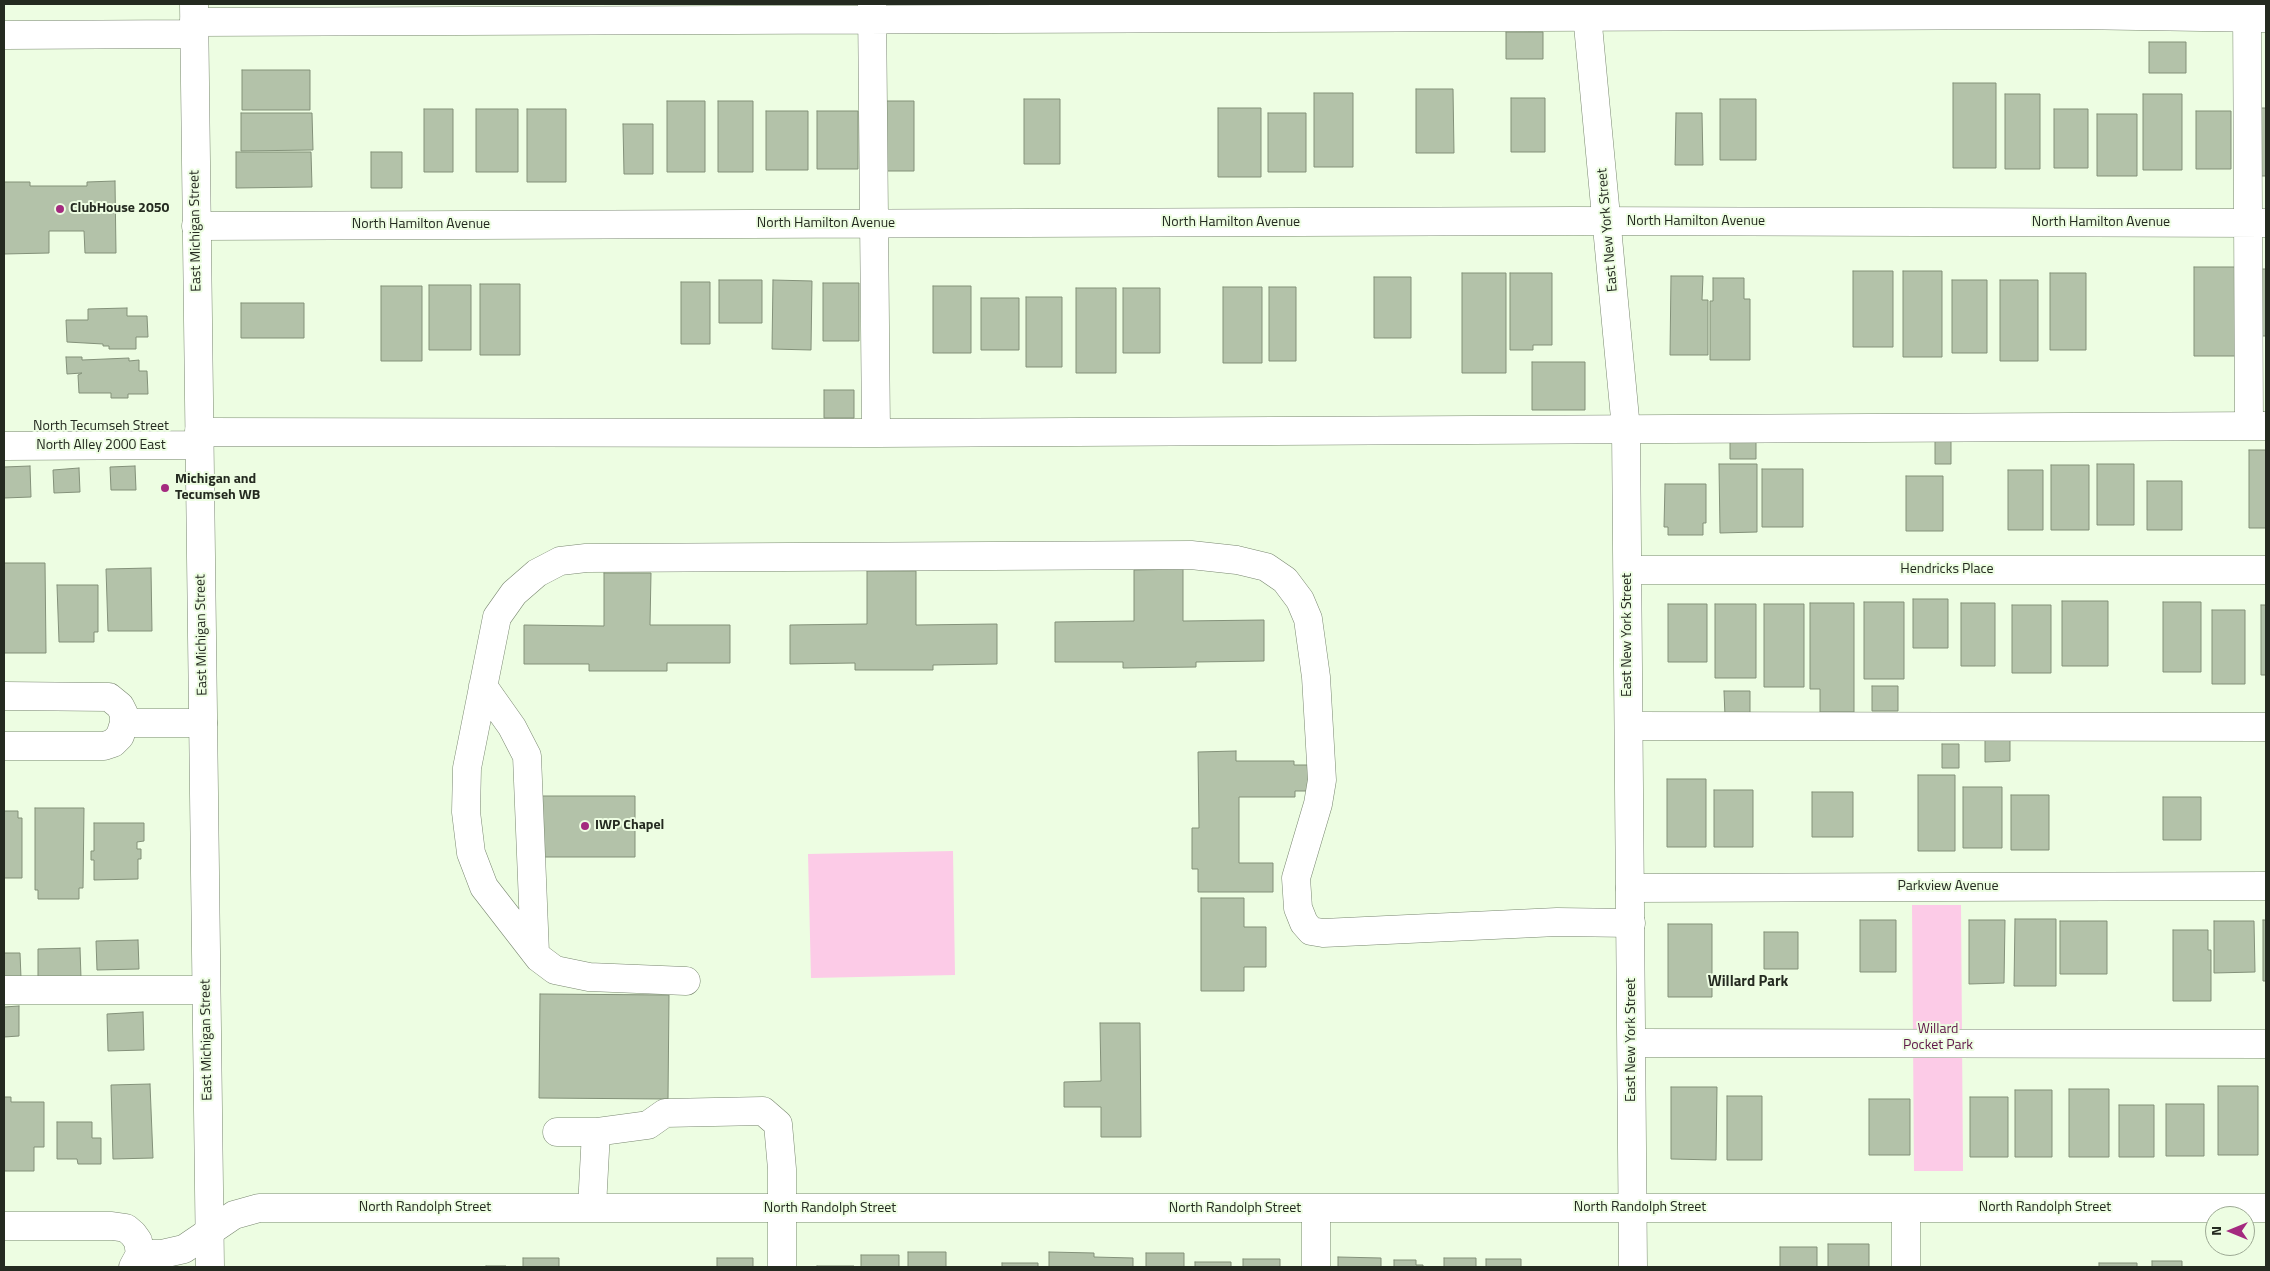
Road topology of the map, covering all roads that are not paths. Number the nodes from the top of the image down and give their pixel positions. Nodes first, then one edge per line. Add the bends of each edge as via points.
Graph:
1 (1586, 10) edge
2 (872, 12) edge
3 (2254, 13) edge
4 (194, 20) edge
5 (4, 35) edge
6 (1607, 222) junction
7 (876, 224) junction
8 (2258, 224) edge
9 (196, 226) junction
10 (2258, 426) edge
11 (4, 428) edge
12 (1626, 429) junction
13 (876, 433) junction
14 (199, 435) junction
15 (4, 446) edge
16 (1628, 570) junction
17 (2266, 570) edge
18 (483, 686) junction
19 (4, 696) edge
20 (124, 723) junction
21 (203, 723) junction
22 (1629, 726) junction
23 (2266, 727) edge
24 (4, 746) edge
25 (2266, 886) edge
26 (1630, 888) junction
27 (1631, 923) junction
28 (535, 953) junction
29 (686, 981) dead end
30 (4, 990) edge
31 (206, 990) junction
32 (1632, 1043) junction
33 (2266, 1044) edge
34 (557, 1132) dead end
35 (596, 1132) junction
36 (592, 1207) junction
37 (782, 1208) junction
38 (1634, 1208) junction
39 (1906, 1208) junction
40 (2266, 1208) edge
41 (1316, 1209) junction
42 (4, 1226) edge
43 (210, 1233) junction
44 (137, 1261) edge
45 (210, 1267) edge
46 (782, 1267) edge
47 (1316, 1267) edge
48 (1634, 1267) edge
49 (1906, 1267) edge

1 - 2 street
1 - 3 street via 2072,15
1 - 6 street, East New York Street
2 - 4 street
2 - 7 street
3 - 8 street
4 - 5 street
4 - 9 street, East Michigan Street
6 - 7 street, North Hamilton Avenue
6 - 8 street, North Hamilton Avenue
6 - 12 street, East New York Street
7 - 9 street, North Hamilton Avenue
7 - 13 street
8 - 10 street
9 - 14 street, East Michigan Street
10 - 12 street
11 - 14 street, North Tecumseh Street
12 - 13 street
12 - 16 street, East New York Street
13 - 14 street
14 - 15 street, North Alley 2000 East
14 - 21 street, East Michigan Street
16 - 17 street, Hendricks Place
16 - 22 street, East New York Street
18 - 27 street via 497,617 514,593 537,573 560,561 586,558 967,555 1191,555 1237,560 1266,567 1284,580 1300,600 1308,619 1316,676 1322,780 1296,878 1298,908 1311,931 1557,922
18 - 28 street via 512,727 527,756
18 - 28 street via 467,768 466,812 471,853 484,886
19 - 20 street via 109,697 120,706
20 - 21 street
20 - 24 street via 120,736 104,746
21 - 31 street, East Michigan Street
22 - 23 street
22 - 26 street, East New York Street
25 - 26 street, Parkview Avenue
26 - 27 street, East New York Street
27 - 32 street, East New York Street
28 - 29 street via 555,970 589,977
30 - 31 street
31 - 43 street, East Michigan Street
32 - 33 street
32 - 38 street, East New York Street
34 - 35 street
35 - 36 street
35 - 37 street via 648,1125 665,1113 763,1111 778,1124
36 - 37 street, North Randolph Street
36 - 43 street, North Randolph Street via 260,1208 234,1215
37 - 41 street, North Randolph Street
37 - 46 street
38 - 39 street, North Randolph Street
38 - 41 street, North Randolph Street
38 - 48 street, East New York Street
39 - 40 street, North Randolph Street
39 - 49 street
41 - 47 street
42 - 44 street via 126,1228 138,1241
43 - 44 street, North Randolph Street via 184,1249
43 - 45 street, East Michigan Street

